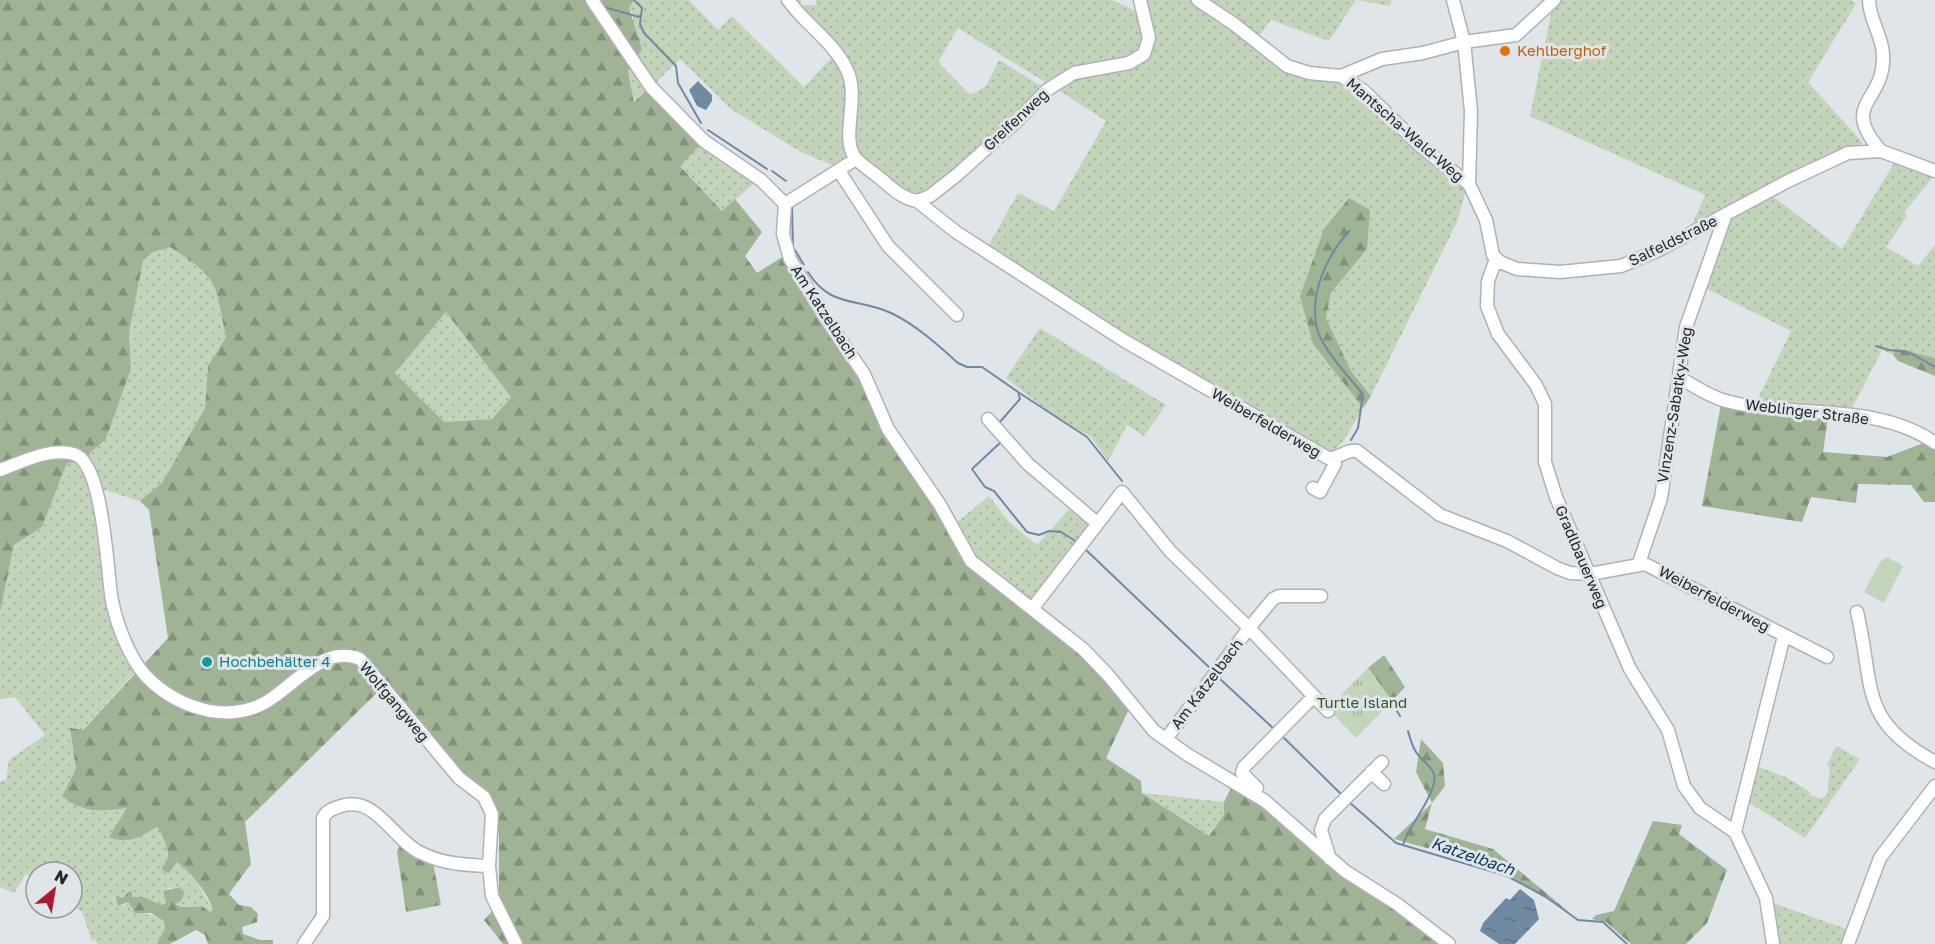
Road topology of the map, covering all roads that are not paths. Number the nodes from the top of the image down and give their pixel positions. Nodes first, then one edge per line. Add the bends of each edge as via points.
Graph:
1 (592, 0) edge
2 (788, 0) edge
3 (1140, 0) edge
4 (1198, 0) edge
5 (1453, 0) edge
6 (1554, 0) edge
7 (1869, 0) edge
8 (1464, 42) junction
9 (1341, 76) junction
10 (1881, 151) junction
11 (856, 159) junction
12 (839, 171) junction
13 (1935, 171) edge
14 (1469, 184) junction
15 (917, 201) junction
16 (785, 204) junction
17 (1726, 214) junction
18 (1496, 259) junction
19 (957, 315) dead end
20 (1680, 378) junction
21 (988, 418) dead end
22 (1935, 443) edge
23 (1333, 459) junction
24 (0, 470) edge
25 (1313, 488) dead end
26 (1097, 523) junction
27 (1639, 563) junction
28 (1590, 574) junction
29 (1321, 596) dead end
30 (1032, 609) junction
31 (1857, 612) dead end
32 (1249, 628) junction
33 (1784, 636) junction
34 (1827, 657) dead end
35 (1313, 697) junction
36 (1328, 711) dead end
37 (1166, 739) junction
38 (1382, 762) dead end
39 (1935, 762) edge
40 (1371, 772) junction
41 (1383, 784) dead end
42 (1935, 786) edge
43 (1265, 801) junction
44 (1735, 832) junction
45 (1330, 859) junction
46 (489, 866) junction
47 (304, 944) edge
48 (516, 944) edge
49 (1449, 944) edge
50 (1773, 944) edge
51 (1848, 944) edge

1 - 16 street via 651,87 704,141 761,180
2 - 11 street via 839,56 848,72 853,97 850,137
3 - 15 street, Greifenweg via 1149,38 1144,54 1129,63 1074,73 1050,88 956,176
4 - 9 street, Mantscha-Wald-Weg via 1287,66
5 - 8 street
6 - 8 street, Mantscha-Wald-Weg via 1516,35
7 - 10 street via 1883,51 1883,66 1862,118 1867,134
8 - 9 street, Mantscha-Wald-Weg via 1382,59
8 - 14 street via 1471,111
9 - 14 street, Mantscha-Wald-Weg via 1359,87 1420,146
10 - 13 street, Salfeldstraße
10 - 17 street, Salfeldstraße via 1848,153
11 - 12 street
11 - 15 street via 899,194
12 - 16 street
12 - 19 street via 882,239
14 - 18 street via 1486,220
15 - 23 street, Weiberfelderweg via 956,232 1158,361
16 - 30 street, Am Katzelbach via 783,234 790,259 864,374 888,429 940,505 971,561
17 - 18 street, Salfeldstraße via 1661,249 1610,268 1529,271
17 - 20 street, Vinzenz-Sabatky-Weg via 1689,316
18 - 28 street, Gradlbauerweg via 1488,282 1486,306 1498,334 1536,385 1545,404 1547,471
20 - 22 street, Weblinger Straße via 1728,402 1899,424
20 - 27 street, Vinzenz-Sabatky-Weg via 1661,498
21 - 26 street via 1020,456
23 - 25 street via 1335,464 1320,492
23 - 28 street, Weiberfelderweg via 1357,451 1447,518 1570,573
24 - 46 street, Wolfgangweg via 50,453 80,457 101,511 112,601 122,634 145,675 189,707 214,711 253,708 315,666 349,655 360,659 459,778 484,797 492,814
26 - 30 street, Am Katzelbach
26 - 32 street, Am Katzelbach via 1122,492 1170,550
27 - 28 street, Weiberfelderweg
27 - 33 street, Weiberfelderweg
28 - 44 street, Gradlbauerweg via 1630,669 1668,730 1690,797 1717,822
29 - 32 street, Am Katzelbach via 1279,596
30 - 37 street, Am Katzelbach via 1099,665 1154,731
31 - 39 street via 1876,710 1898,739
32 - 35 street, Am Katzelbach
32 - 37 street, Am Katzelbach
33 - 34 street, Weiberfelderweg
33 - 44 street
35 - 36 street, Am Katzelbach
35 - 43 street, Am Katzelbach via 1242,771
37 - 43 street, Am Katzelbach
38 - 40 street
40 - 41 street
40 - 45 street via 1322,823
42 - 51 street via 1880,858
43 - 45 street, Am Katzelbach
44 - 50 street via 1766,898
45 - 49 street, Am Katzelbach
46 - 47 street via 445,862 419,852 368,807 352,804 329,810 322,818 323,916
46 - 48 street, Wolfgangweg via 495,904

